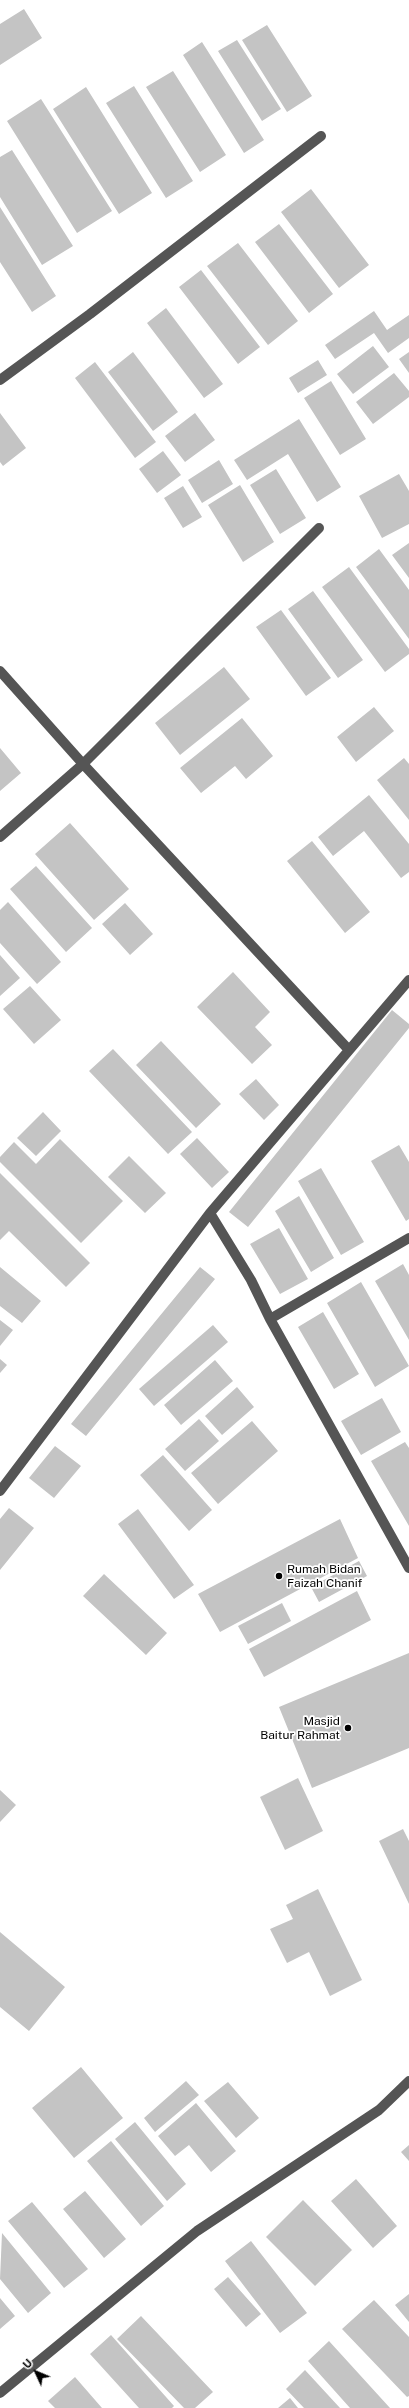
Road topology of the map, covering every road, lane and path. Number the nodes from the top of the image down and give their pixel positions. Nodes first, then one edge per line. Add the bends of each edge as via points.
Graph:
1 (321, 136) dead end
2 (0, 380) edge
3 (319, 528) dead end
4 (0, 671) edge
5 (83, 764) junction
6 (0, 837) edge
7 (409, 980) edge
8 (349, 1050) junction
9 (210, 1213) junction
10 (409, 1238) edge
11 (270, 1319) junction
12 (0, 1491) edge
13 (409, 1568) edge
14 (409, 2081) edge
15 (0, 2393) edge

1 - 2 street
3 - 5 street
4 - 5 street
5 - 6 street
5 - 8 street
7 - 8 street
8 - 9 street
9 - 11 street via 251,1280
9 - 12 street
10 - 11 street
11 - 13 street
14 - 15 street via 378,2110 197,2232

